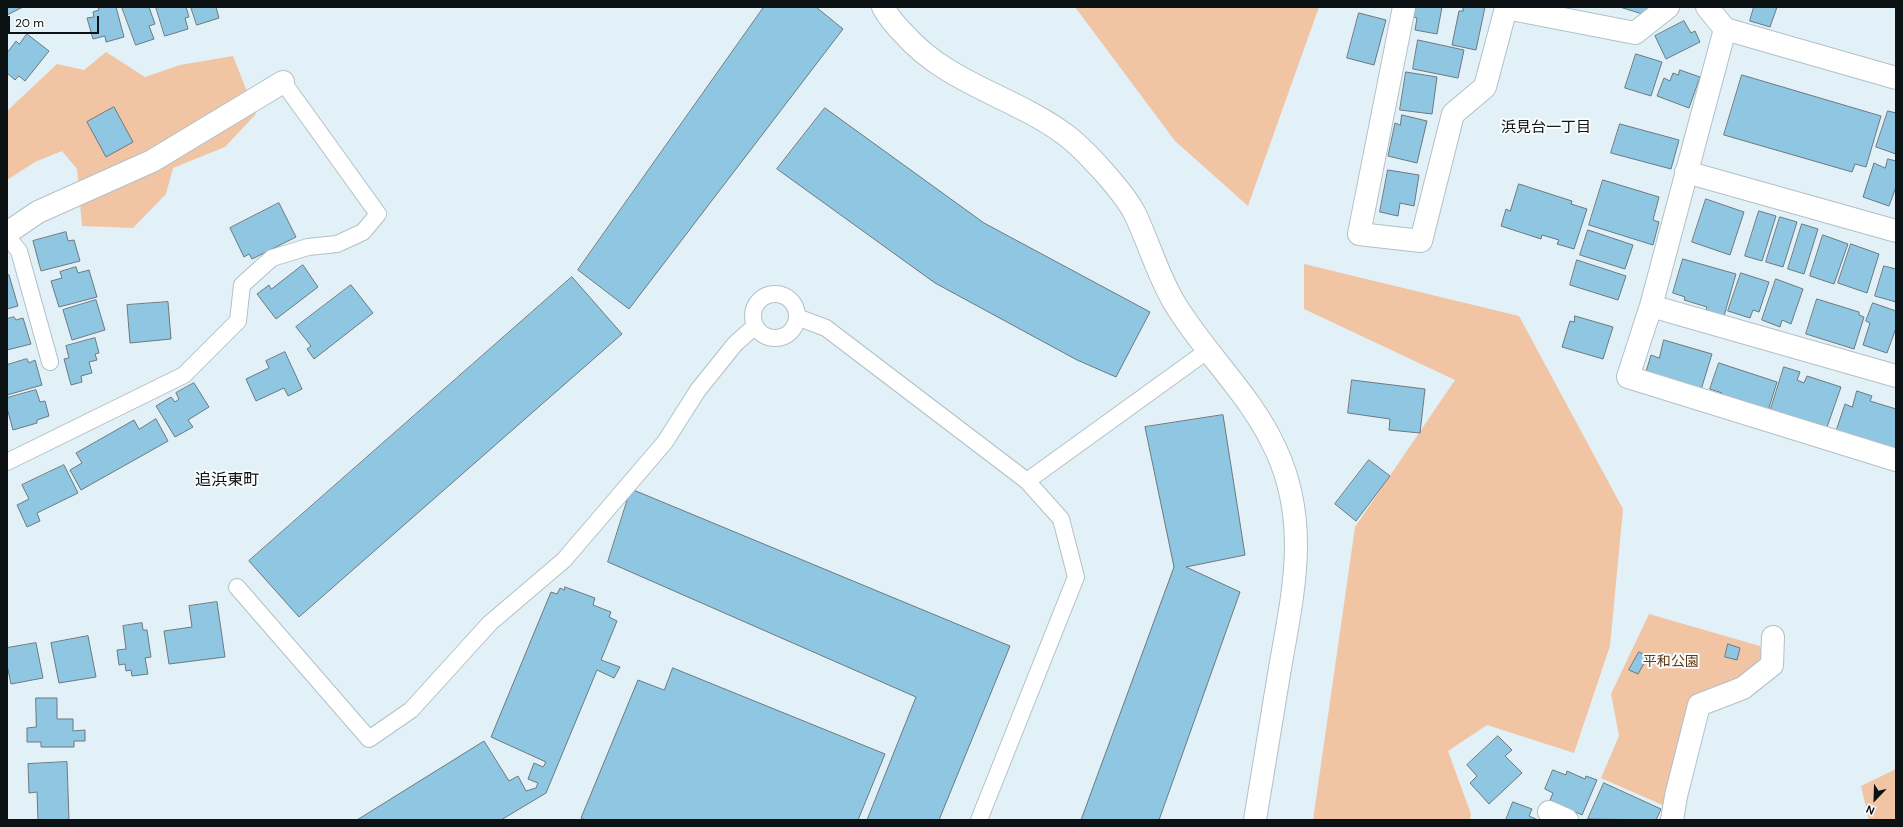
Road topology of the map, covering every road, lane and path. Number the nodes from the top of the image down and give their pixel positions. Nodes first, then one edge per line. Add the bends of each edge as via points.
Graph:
1 (883, 7) edge
2 (1404, 7) edge
3 (1668, 7) edge
4 (1707, 7) edge
5 (1551, 12) edge
6 (1725, 29) junction
7 (1896, 78) edge
8 (283, 82) joint
9 (1686, 172) junction
10 (1896, 231) edge
11 (7, 234) edge
12 (1651, 306) junction
13 (797, 317) junction
14 (755, 326) junction
15 (1207, 350) junction
16 (50, 362) dead end
17 (1896, 376) edge
18 (1896, 460) edge
19 (7, 462) edge
20 (1027, 481) junction
21 (237, 587) dead end
22 (1773, 637) dead end
23 (978, 820) edge
24 (1255, 820) edge
25 (1672, 820) edge

1 - 15 street via 918,49 954,75 1064,133 1104,173 1134,211 1174,303
2 - 5 street via 1359,234 1421,241 1453,114 1484,87 1506,8
3 - 5 street via 1635,33
4 - 6 street
6 - 7 street
6 - 9 street
8 - 11 street via 152,161 38,212
8 - 19 lane via 378,214 363,232 337,244 308,246 272,258 242,285 238,321 184,374
9 - 10 street
9 - 12 street
11 - 16 lane via 19,251
12 - 17 street
12 - 18 street via 1628,377
13 - 14 lane via 792,330 781,337 766,336
13 - 14 lane via 796,310 788,299 775,294 767,295 756,305 753,319
13 - 20 lane via 826,328
14 - 21 lane via 734,344 698,390 664,442 564,560 490,623 411,710 369,739
15 - 20 lane
15 - 24 street via 1258,416 1277,451 1289,485 1296,522 1297,555 1292,596
20 - 23 lane via 1061,519 1076,577
22 - 25 street via 1772,665 1744,688 1699,705

